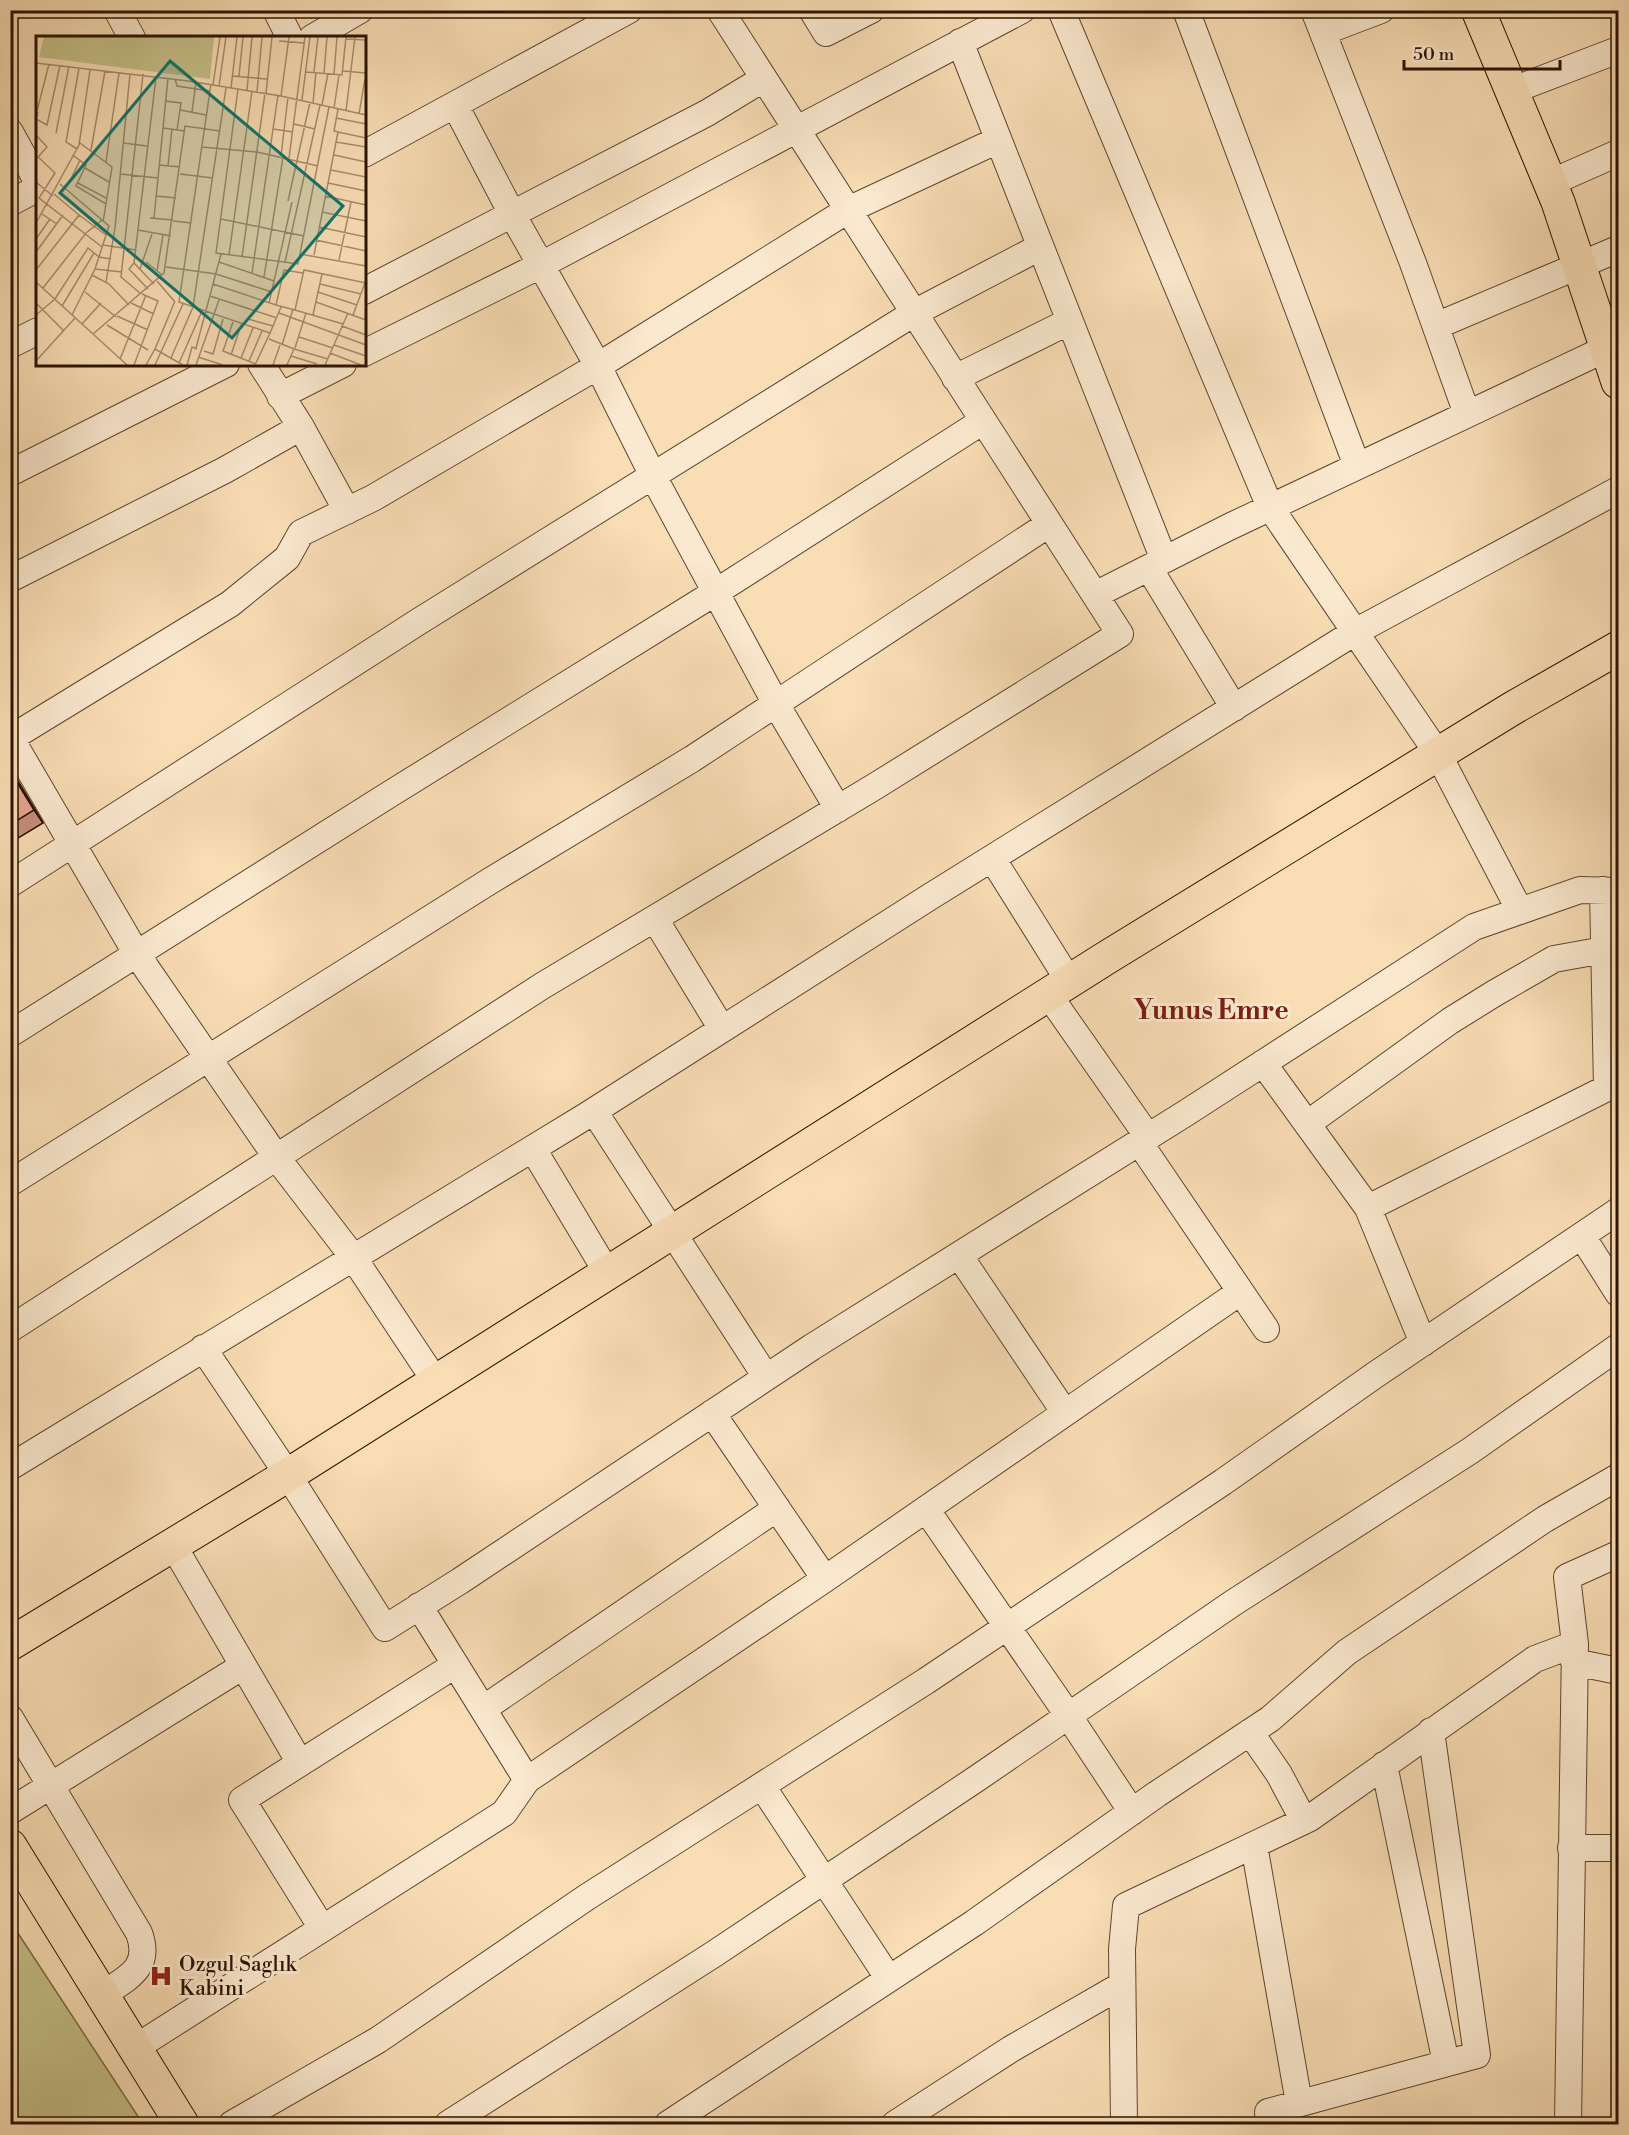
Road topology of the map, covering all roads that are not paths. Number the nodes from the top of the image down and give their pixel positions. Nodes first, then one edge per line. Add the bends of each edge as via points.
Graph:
1 (117, 10) edge
2 (276, 10) edge
3 (360, 10) edge
4 (720, 10) edge
5 (812, 10) edge
6 (871, 10) edge
7 (1022, 10) edge
8 (1061, 10) edge
9 (1186, 10) edge
10 (1381, 10) edge
11 (1482, 12) edge
12 (614, 14) edge
13 (1318, 21) edge
14 (131, 36) edge
15 (289, 36) edge
16 (315, 36) edge
17 (960, 42) junction
18 (1618, 50) edge
19 (763, 79) junction
20 (1512, 91) junction
21 (455, 105) junction
22 (796, 130) junction
23 (10, 132) edge
24 (998, 140) junction
25 (366, 153) edge
26 (1618, 153) edge
27 (36, 179) edge
28 (1550, 183) junction
29 (36, 189) edge
30 (10, 203) edge
31 (848, 210) junction
32 (513, 214) junction
33 (1040, 247) junction
34 (1618, 249) edge
35 (541, 265) junction
36 (1579, 266) junction
37 (366, 290) edge
38 (914, 313) junction
39 (1070, 321) junction
40 (1436, 326) junction
41 (36, 331) edge
42 (10, 345) edge
43 (1612, 346) edge
44 (366, 353) edge
45 (221, 366) edge
46 (262, 366) edge
47 (339, 366) edge
48 (598, 366) junction
49 (956, 378) junction
50 (1618, 382) edge
51 (280, 396) junction
52 (1467, 414) junction
53 (983, 421) junction
54 (301, 427) junction
55 (1357, 466) junction
56 (10, 473) edge
57 (653, 476) junction
58 (1618, 490) edge
59 (1270, 507) junction
60 (346, 511) junction
61 (1049, 524) junction
62 (1156, 564) junction
63 (10, 579) edge
64 (716, 592) junction
65 (1095, 595) junction
66 (1355, 632) junction
67 (1618, 648) edge
68 (776, 704) junction
69 (1234, 708) junction
70 (12, 745) edge
71 (1438, 754) junction
72 (838, 809) junction
73 (74, 843) junction
74 (992, 858) junction
75 (10, 884) edge
76 (1611, 890) edge
77 (1520, 911) junction
78 (655, 919) junction
79 (1604, 950) junction
80 (136, 953) junction
81 (1059, 988) junction
82 (722, 1029) junction
83 (10, 1034) edge
84 (208, 1059) junction
85 (1263, 1063) junction
86 (1613, 1087) edge
87 (594, 1111) junction
88 (1307, 1124) junction
89 (1143, 1139) junction
90 (532, 1149) junction
91 (277, 1158) junction
92 (10, 1183) edge
93 (1368, 1208) junction
94 (1618, 1212) edge
95 (673, 1232) junction
96 (1582, 1236) junction
97 (959, 1255) junction
98 (353, 1257) junction
99 (608, 1274) junction
100 (1240, 1292) junction
101 (1618, 1293) edge
102 (10, 1329) edge
103 (1266, 1329) dead end
104 (1423, 1343) junction
105 (1618, 1347) edge
106 (203, 1348) junction
107 (766, 1377) junction
108 (436, 1382) junction
109 (712, 1413) junction
110 (1065, 1413) junction
111 (10, 1467) edge
112 (288, 1475) junction
113 (1618, 1477) edge
114 (777, 1508) junction
115 (926, 1509) junction
116 (173, 1545) junction
117 (1618, 1554) edge
118 (825, 1579) junction
119 (419, 1606) junction
120 (1006, 1626) junction
121 (10, 1644) edge
122 (1575, 1653) junction
123 (455, 1665) junction
124 (243, 1666) junction
125 (1618, 1671) edge
126 (483, 1709) junction
127 (1068, 1715) junction
128 (10, 1719) edge
129 (1431, 1731) junction
130 (1250, 1732) junction
131 (300, 1763) junction
132 (1384, 1765) junction
133 (527, 1780) junction
134 (51, 1786) junction
135 (762, 1786) junction
136 (10, 1811) edge
137 (1132, 1812) junction
138 (1304, 1821) junction
139 (1254, 1845) junction
140 (10, 1846) edge
141 (1571, 1848) junction
142 (1618, 1848) edge
143 (825, 1880) junction
144 (322, 1929) junction
145 (889, 1979) junction
146 (1122, 1985) junction
147 (102, 1995) junction
148 (135, 2048) junction
149 (1446, 2063) junction
150 (1299, 2103) junction
151 (182, 2124) edge
152 (232, 2124) edge
153 (448, 2124) edge
154 (668, 2124) edge
155 (895, 2124) edge
156 (1124, 2124) edge
157 (1269, 2124) edge
158 (1568, 2124) edge

1 - 14 street
2 - 15 street
3 - 16 street
4 - 19 street
5 - 6 street via 826,33
7 - 17 street
8 - 59 street
9 - 55 street
10 - 13 street
11 - 20 main road
12 - 21 street
13 - 40 street
17 - 22 street
17 - 24 street
18 - 20 street
19 - 22 street
19 - 32 street via 707,113
20 - 28 main road
21 - 25 street
21 - 32 street
22 - 31 street
22 - 35 street
23 - 27 street
24 - 31 street
24 - 33 street
26 - 28 street
28 - 36 main road
29 - 30 street
31 - 38 street
31 - 48 street
32 - 35 street
32 - 37 street
33 - 38 street
33 - 39 street
34 - 36 street
35 - 44 street
35 - 48 street
36 - 40 street
36 - 43 main road
38 - 49 street
38 - 57 street
39 - 49 street
39 - 62 street
40 - 52 street
41 - 42 street
43 - 50 main road
43 - 52 street
45 - 56 street
46 - 51 street
47 - 51 street
48 - 57 street
48 - 60 street
49 - 53 street
51 - 54 street
52 - 55 street
53 - 61 street
53 - 64 street
54 - 60 street
54 - 63 street
55 - 59 street
57 - 64 street
57 - 73 street
58 - 66 street
59 - 62 street
59 - 66 street
60 - 70 street via 301,533 287,558 230,604
61 - 65 street
61 - 68 street
62 - 65 street
62 - 69 street
64 - 68 street
64 - 80 street
65 - 72 street via 1120,634
66 - 69 street
66 - 71 street
67 - 71 main road
68 - 72 street
68 - 84 street
69 - 74 street
70 - 73 street
71 - 77 street
71 - 81 main road
72 - 78 street
73 - 75 street
73 - 80 street
74 - 81 street
74 - 82 street
76 - 77 street via 1580,890
76 - 79 street
77 - 85 street via 1474,927
78 - 82 street
78 - 91 street via 542,986
79 - 86 street
79 - 88 street via 1554,959 1495,993
80 - 83 street
80 - 84 street
81 - 89 street
81 - 95 main road
82 - 87 street
84 - 91 street
84 - 92 street
85 - 88 street
85 - 89 street
86 - 93 street
87 - 90 street
87 - 95 street
88 - 93 street
89 - 97 street
89 - 100 street
90 - 98 street
90 - 99 street
91 - 98 street
91 - 102 street
93 - 104 street
94 - 96 street
95 - 99 main road
95 - 107 street
96 - 101 street
96 - 104 street
97 - 107 street
97 - 110 street
98 - 106 street
98 - 108 street
99 - 108 main road
100 - 103 street
100 - 110 street
104 - 120 street
105 - 127 street via 1470,1450
106 - 111 street
106 - 112 street
107 - 109 street
108 - 112 main road
109 - 114 street
109 - 119 street
110 - 115 street
112 - 116 main road
112 - 119 street via 385,1628
113 - 130 street via 1545,1519 1347,1652
114 - 118 street
114 - 126 street
115 - 118 street
115 - 120 street
116 - 121 main road
116 - 124 street
117 - 122 street via 1567,1577
118 - 133 street
119 - 123 street
120 - 127 street
120 - 135 street
122 - 125 street
122 - 129 street via 1535,1659
122 - 141 street
123 - 126 street
123 - 131 street
124 - 131 street
124 - 134 street
126 - 133 street
127 - 137 street
127 - 143 street
128 - 134 street
129 - 132 street
129 - 149 street via 1477,2055
130 - 137 street
130 - 138 street via 1279,1774
131 - 144 street via 242,1800
132 - 138 street
132 - 149 street
133 - 144 street via 504,1813
134 - 136 street
134 - 147 street via 142,1941 142,1958 134,1973
135 - 143 street
135 - 152 street via 587,1897 378,2040
137 - 145 street
138 - 139 street
139 - 146 street via 1126,1906
139 - 150 street
140 - 147 main road
141 - 142 street
141 - 158 street
143 - 145 street
143 - 153 street
144 - 148 street
145 - 154 street
146 - 155 street via 1011,2049
146 - 156 street
147 - 148 main road
148 - 151 main road
149 - 150 street
150 - 157 street via 1268,2112

